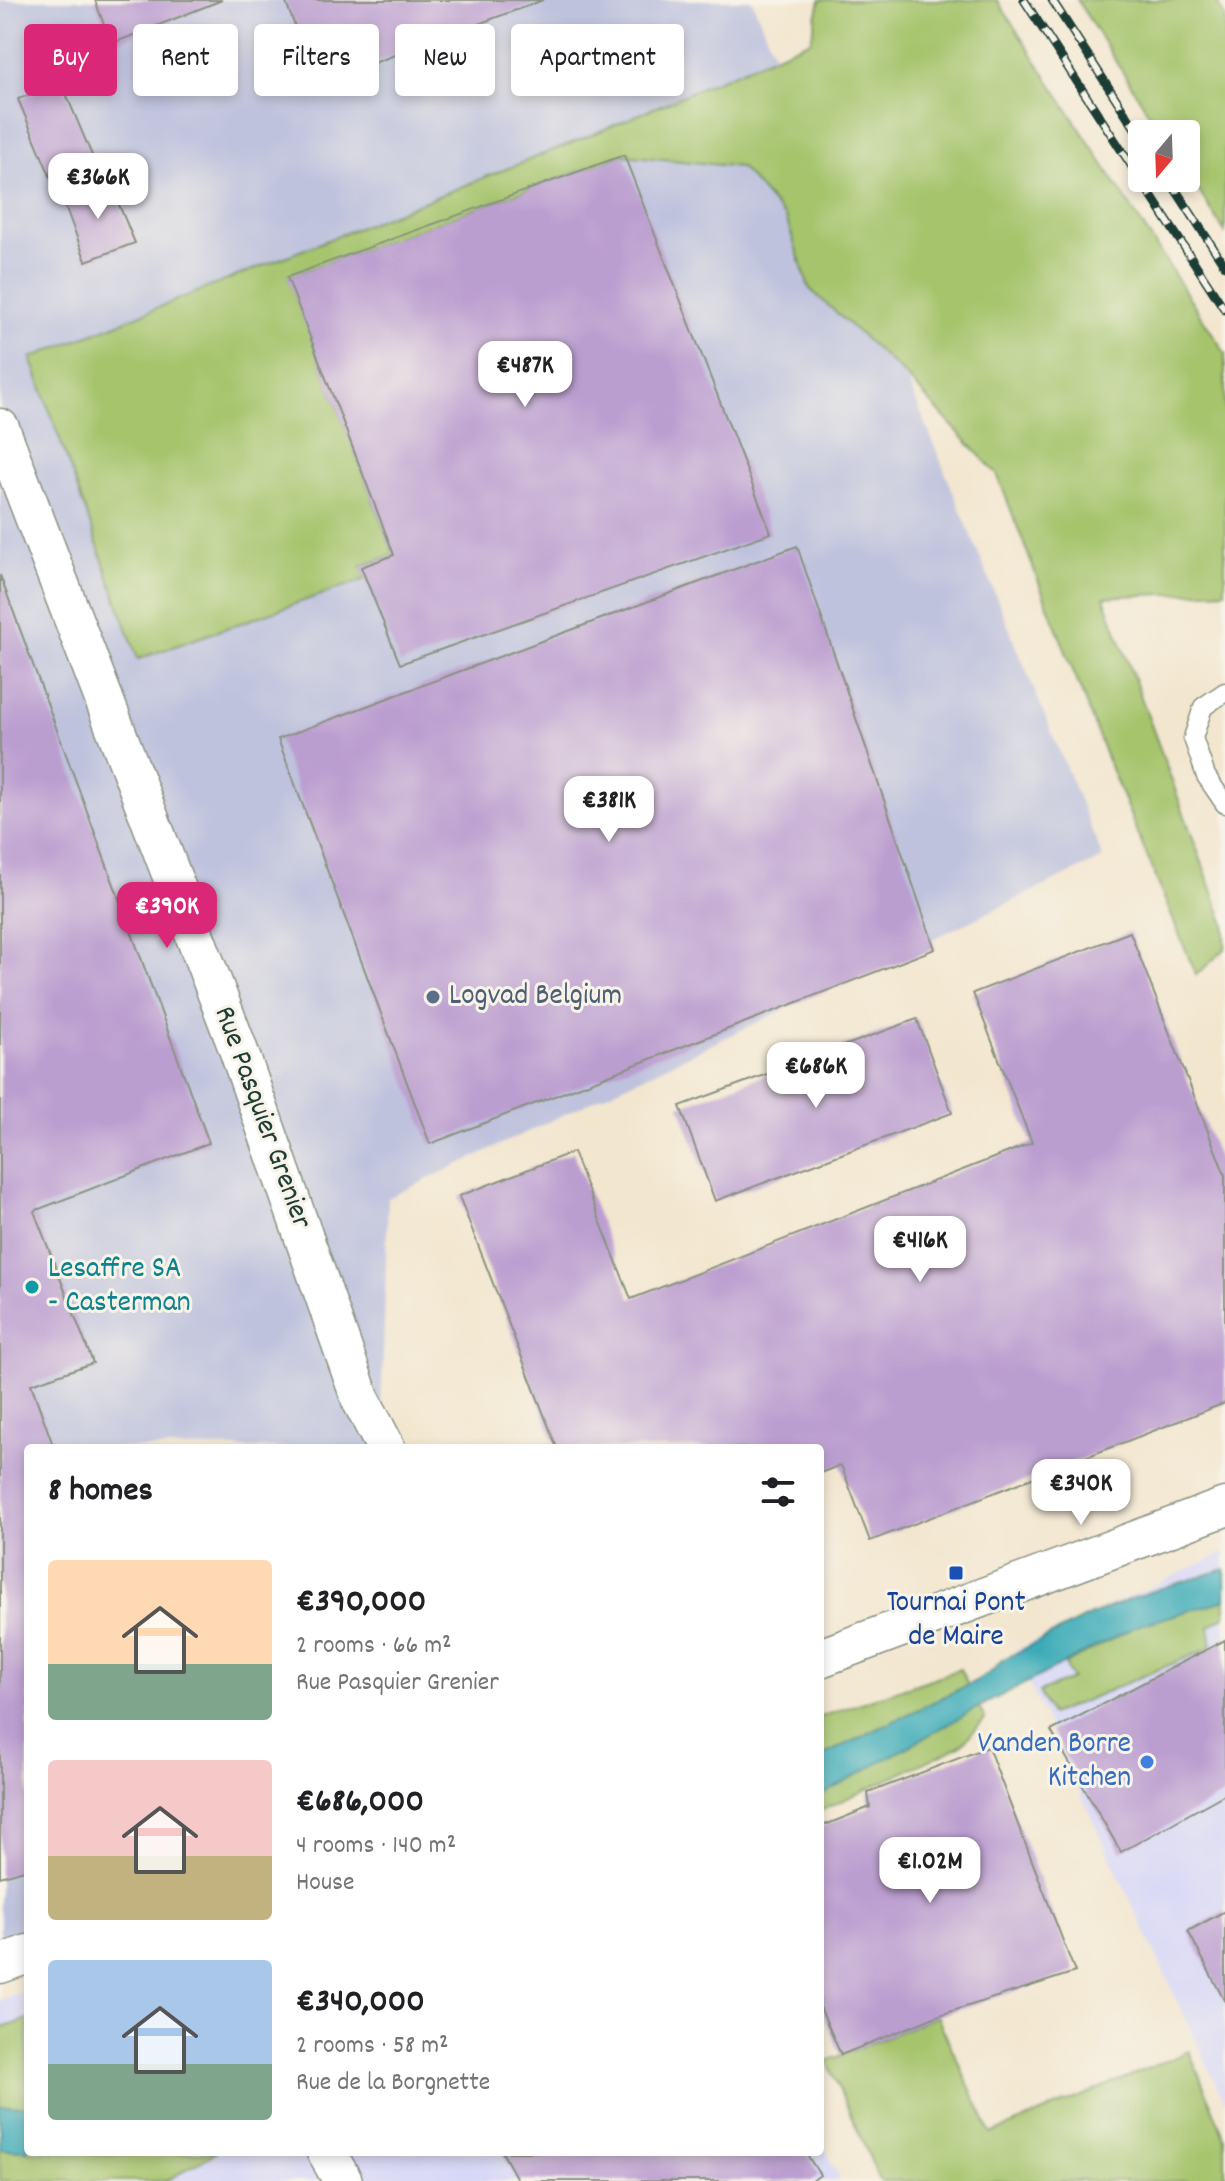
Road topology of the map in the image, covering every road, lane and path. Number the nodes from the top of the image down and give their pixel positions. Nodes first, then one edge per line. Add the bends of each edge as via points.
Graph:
1 (0, 428) edge
2 (1225, 692) edge
3 (1225, 804) edge
4 (384, 1444) edge
5 (1225, 1507) edge
6 (824, 1657) edge
7 (24, 1955) edge
8 (0, 1964) edge
9 (328, 2156) edge
10 (343, 2181) edge

1 - 4 street, Rue Pasquier Grenier via 237,1046 360,1398
2 - 3 lane via 1203,707 1193,738 1206,776
5 - 6 street
7 - 8 street
9 - 10 street

